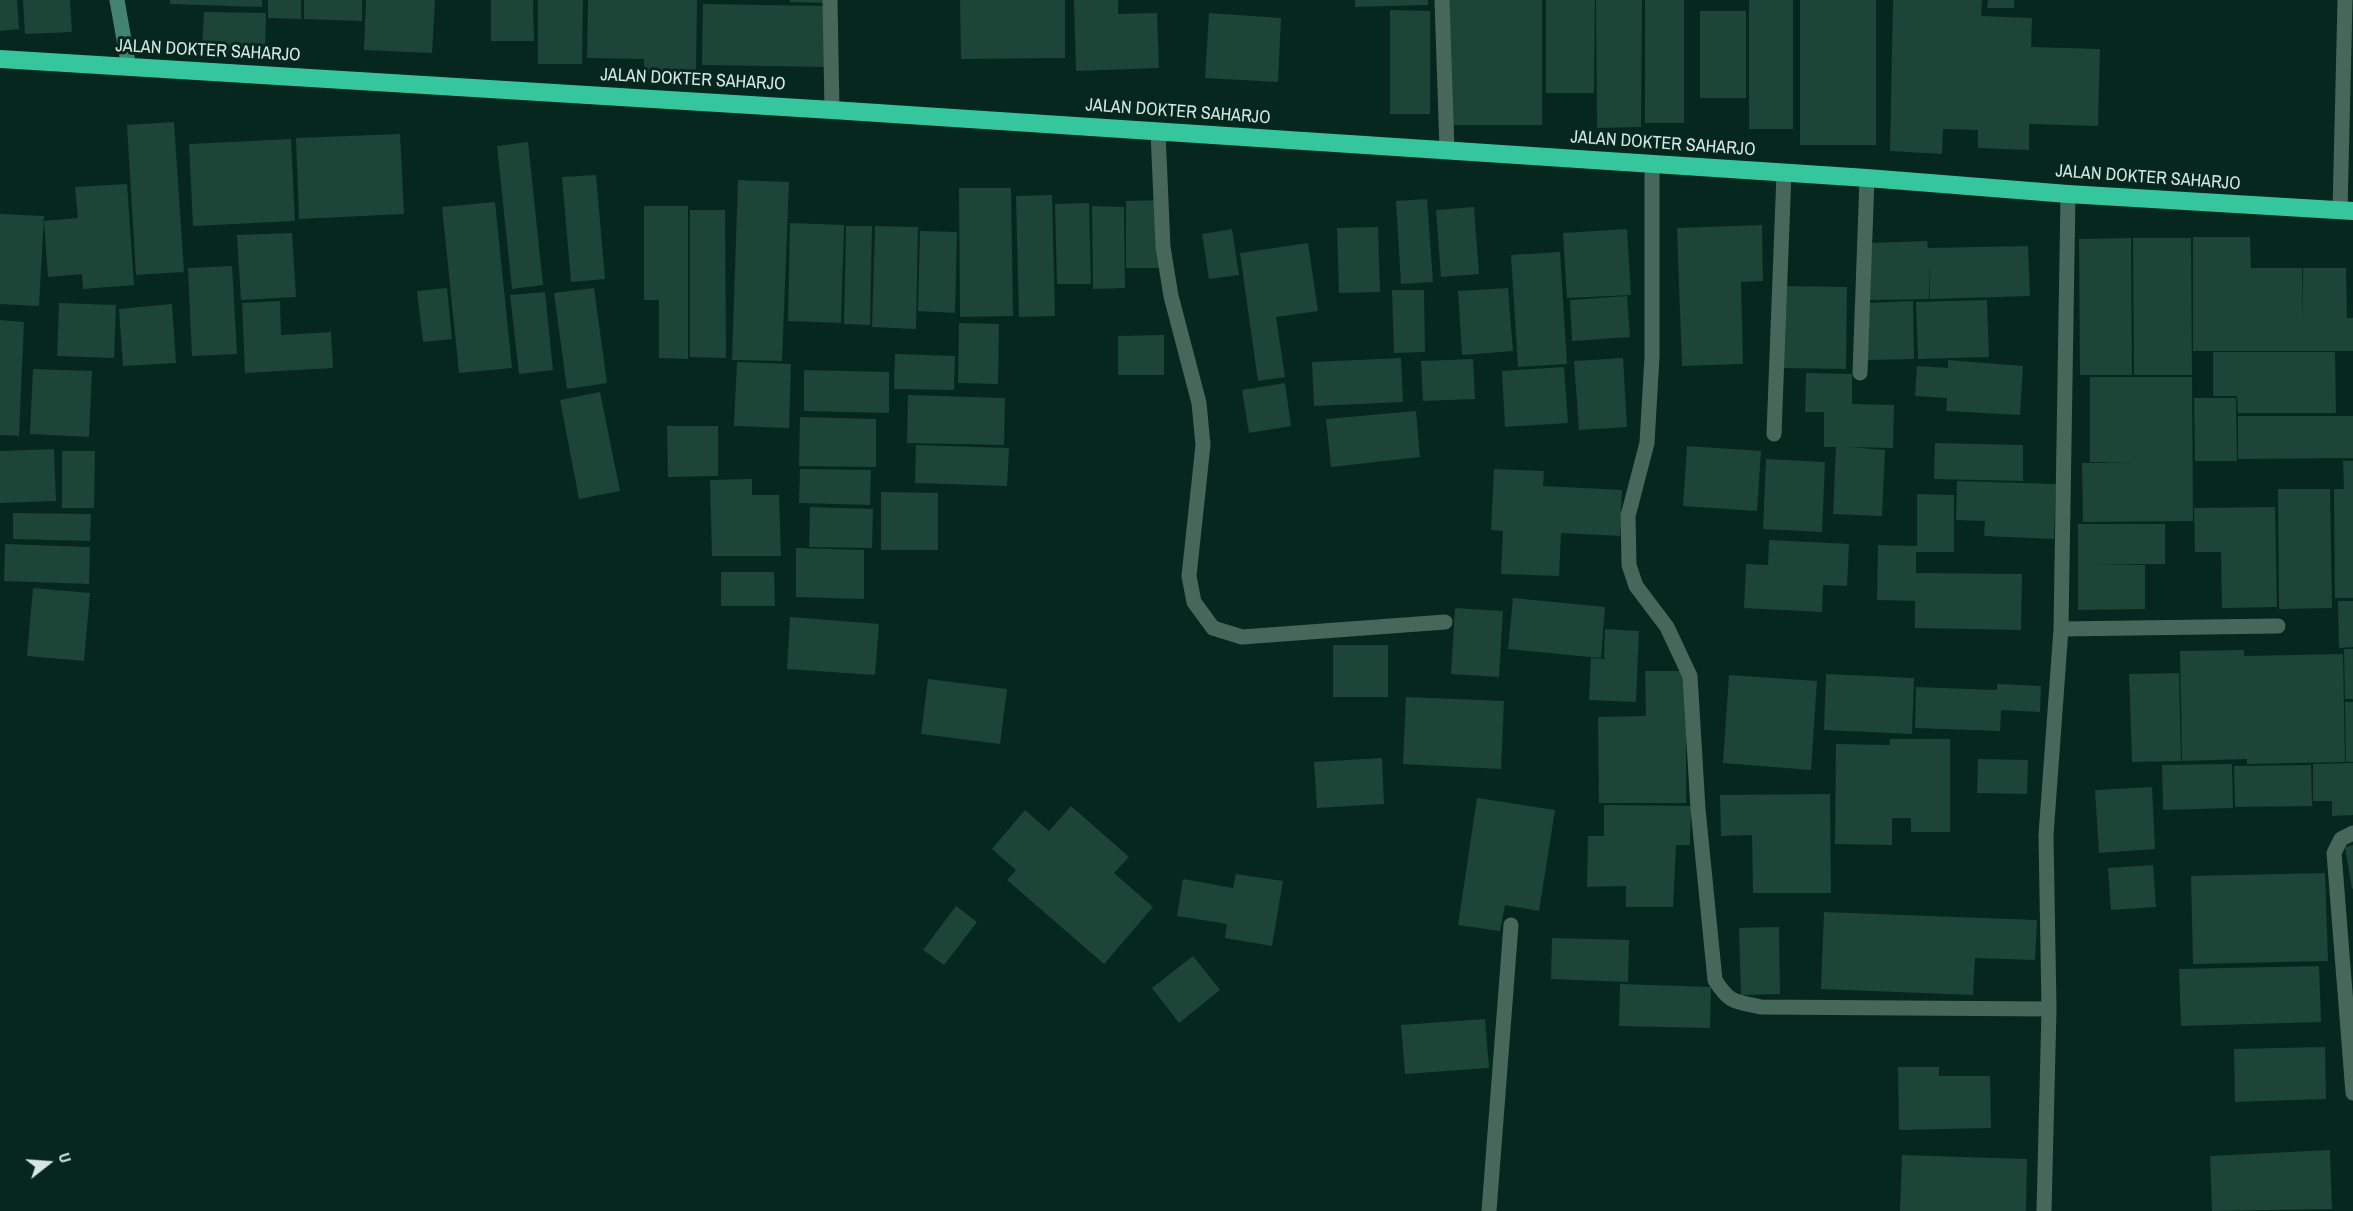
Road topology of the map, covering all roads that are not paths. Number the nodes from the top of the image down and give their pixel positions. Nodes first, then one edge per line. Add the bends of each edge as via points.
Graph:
1 (117, 0) edge
2 (830, 0) edge
3 (1442, 0) edge
4 (2344, 0) edge
5 (0, 59) edge
6 (129, 68) junction
7 (832, 110) junction
8 (1158, 132) junction
9 (1447, 150) junction
10 (1652, 164) junction
11 (1784, 173) junction
12 (1867, 178) junction
13 (2068, 194) junction
14 (2346, 211) edge
15 (1860, 373) dead end
16 (1774, 434) dead end
17 (1445, 622) dead end
18 (2278, 626) dead end
19 (2061, 629) junction
20 (2353, 833) edge
21 (1511, 925) dead end
22 (2049, 1009) junction
23 (2353, 1093) edge
24 (1489, 1211) edge
25 (2044, 1211) edge

1 - 6 street
2 - 7 street
3 - 9 street
4 - 14 street
5 - 6 highway, JALAN DOKTER SAHARJO
6 - 7 highway, JALAN DOKTER SAHARJO
7 - 8 highway, JALAN DOKTER SAHARJO
8 - 9 highway, JALAN DOKTER SAHARJO
8 - 17 street via 1163,247 1171,296 1199,403 1203,445 1189,576 1194,602 1213,628 1242,637
9 - 10 highway, JALAN DOKTER SAHARJO
10 - 11 highway, JALAN DOKTER SAHARJO
10 - 22 street via 1652,357 1647,443 1628,516 1629,565 1636,586 1667,627 1690,676 1715,980 1731,1000 1761,1007
11 - 12 highway, JALAN DOKTER SAHARJO
11 - 16 street
12 - 13 highway, JALAN DOKTER SAHARJO
12 - 15 street
13 - 14 highway, JALAN DOKTER SAHARJO
13 - 19 street
18 - 19 street
19 - 22 street via 2046,835
20 - 23 street via 2341,839 2334,853
21 - 24 street
22 - 25 street

